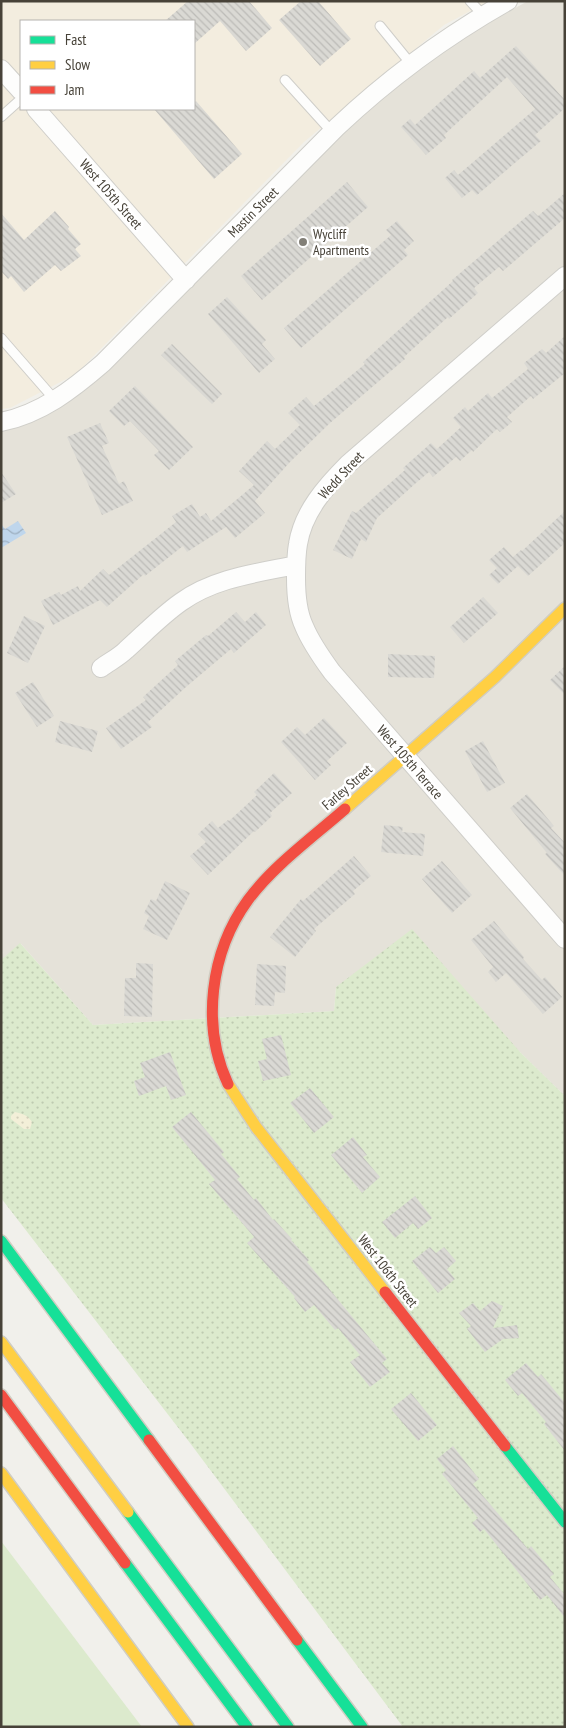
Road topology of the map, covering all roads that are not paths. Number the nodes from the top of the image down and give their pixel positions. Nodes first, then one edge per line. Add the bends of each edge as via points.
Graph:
1 (470, 1) edge
2 (508, 1) edge
3 (482, 15) junction
4 (380, 26) dead end
5 (411, 64) junction
6 (1, 69) edge
7 (285, 80) dead end
8 (20, 90) edge
9 (20, 100) edge
10 (37, 110) edge
11 (1, 117) edge
12 (332, 132) junction
13 (565, 276) edge
14 (186, 280) junction
15 (1, 338) edge
16 (55, 400) junction
17 (1, 422) edge
18 (296, 565) junction
19 (565, 608) edge
20 (101, 668) dead end
21 (406, 756) junction
22 (565, 939) edge
23 (213, 1026) joint
24 (1, 1241) edge
25 (1, 1342) edge
26 (1, 1395) edge
27 (1, 1472) edge
28 (565, 1522) edge
29 (188, 1727) edge
30 (248, 1727) edge
31 (288, 1727) edge
32 (362, 1727) edge

1 - 3 lane
2 - 3 street, Mastin Street
3 - 5 street, Mastin Street
4 - 5 lane
5 - 12 street, Mastin Street
6 - 8 street
7 - 12 lane
9 - 11 lane
10 - 14 street, West 105th Street
12 - 14 street, Mastin Street
13 - 18 street, Wedd Street via 328,484 305,521
14 - 16 street, Mastin Street via 103,363
15 - 16 lane
16 - 17 street, Mastin Street via 16,419
18 - 20 street via 240,576 210,586 182,601
18 - 21 street, West 105th Terrace via 297,604 312,643 332,672
19 - 21 main road, Farley Street via 536,640
21 - 22 street, West 105th Terrace
21 - 23 main road, Farley Street via 282,864 249,898 226,939 216,970 212,997
23 - 28 main road, West 106th Street via 223,1072 236,1099
24 - 32 main road
25 - 31 main road
26 - 30 main road
27 - 29 main road

